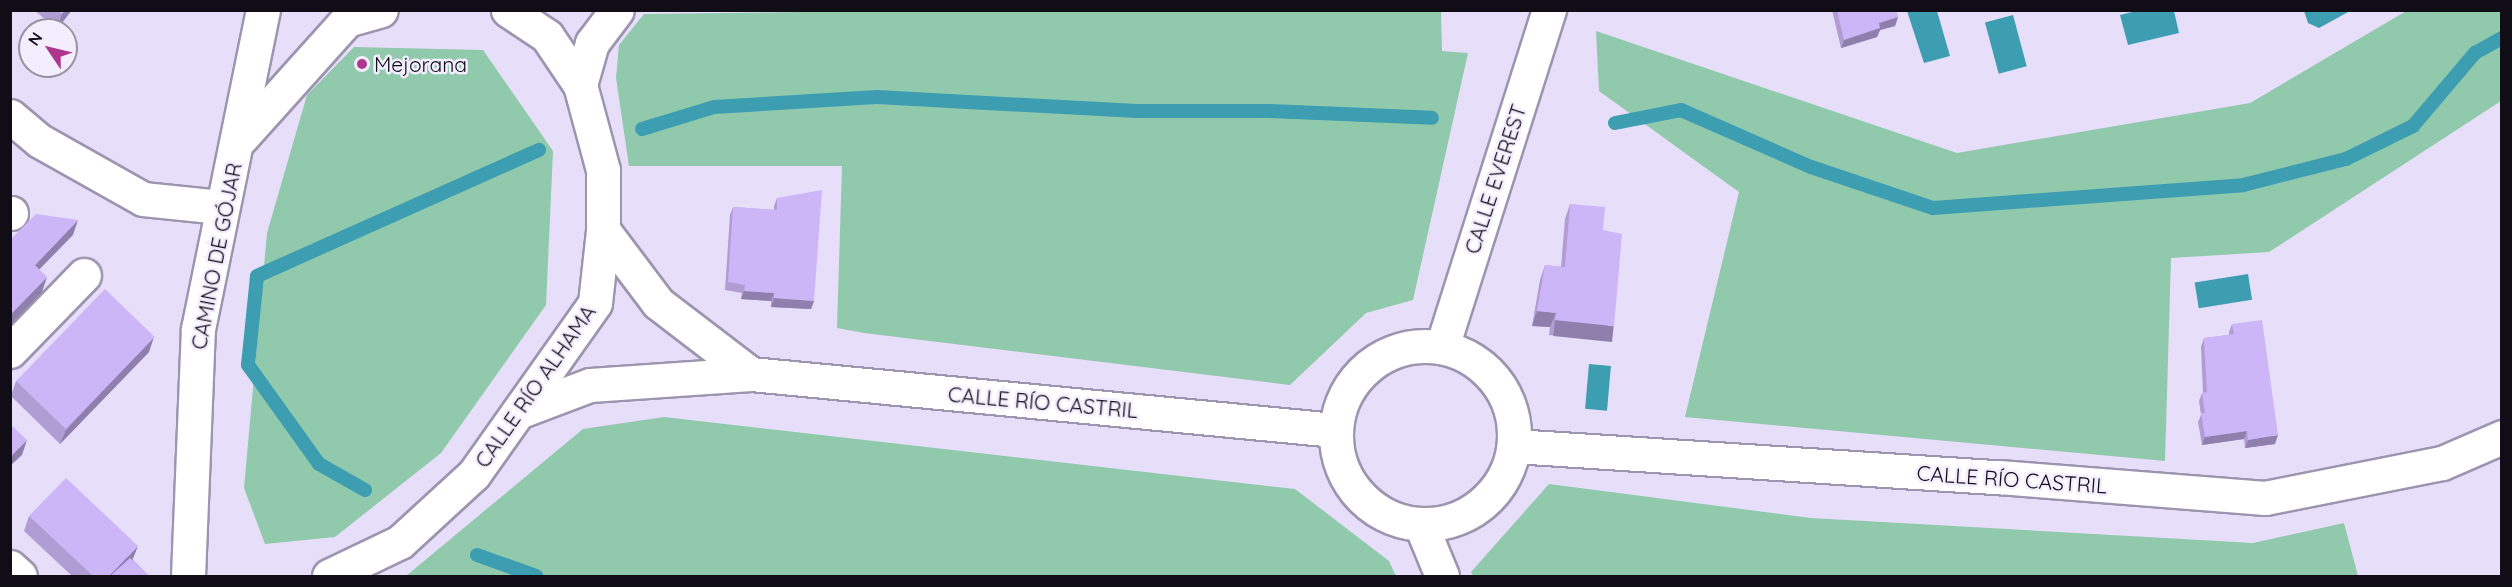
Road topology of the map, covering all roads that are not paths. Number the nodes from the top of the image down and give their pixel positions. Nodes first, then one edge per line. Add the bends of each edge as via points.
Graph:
1 (263, 10) edge
2 (381, 10) edge
3 (508, 10) edge
4 (617, 10) edge
5 (1549, 10) edge
6 (580, 85) junction
7 (10, 116) edge
8 (239, 141) junction
9 (221, 207) junction
10 (603, 230) junction
11 (84, 275) dead end
12 (1442, 347) junction
13 (10, 351) edge
14 (751, 374) junction
15 (518, 412) junction
16 (1335, 430) junction
17 (2502, 437) edge
18 (1514, 446) junction
19 (1421, 525) junction
20 (10, 567) edge
21 (20, 576) edge
22 (188, 576) edge
23 (329, 576) edge
24 (1442, 576) edge

1 - 8 street, CAMINO DE GÓJAR
2 - 8 street via 347,20
3 - 6 street, CALLE RÍO ALHAMA via 547,36
4 - 6 street via 592,43
5 - 12 street, CALLE EVEREST
6 - 10 street, CALLE RÍO ALHAMA via 603,170
7 - 9 street via 40,141 143,199
8 - 9 street, CAMINO DE GÓJAR
9 - 22 street, CAMINO DE GÓJAR via 198,329
10 - 14 street via 658,303
10 - 15 street, CALLE RÍO ALHAMA via 595,303
11 - 13 street
12 - 16 street via 1411,347 1383,356 1359,375 1342,400
12 - 18 street via 1467,356 1488,372 1504,394 1514,420
14 - 15 street, CALLE RÍO CASTRIL via 590,385
14 - 16 street, CALLE RÍO CASTRIL
15 - 23 street, CALLE RÍO ALHAMA via 474,474 400,542
16 - 19 street via 1338,458 1349,484 1368,505 1393,519
17 - 18 street, CALLE RÍO CASTRIL via 2442,463 2265,498
18 - 19 street via 1506,472 1472,512 1447,522
19 - 24 street
20 - 21 street

